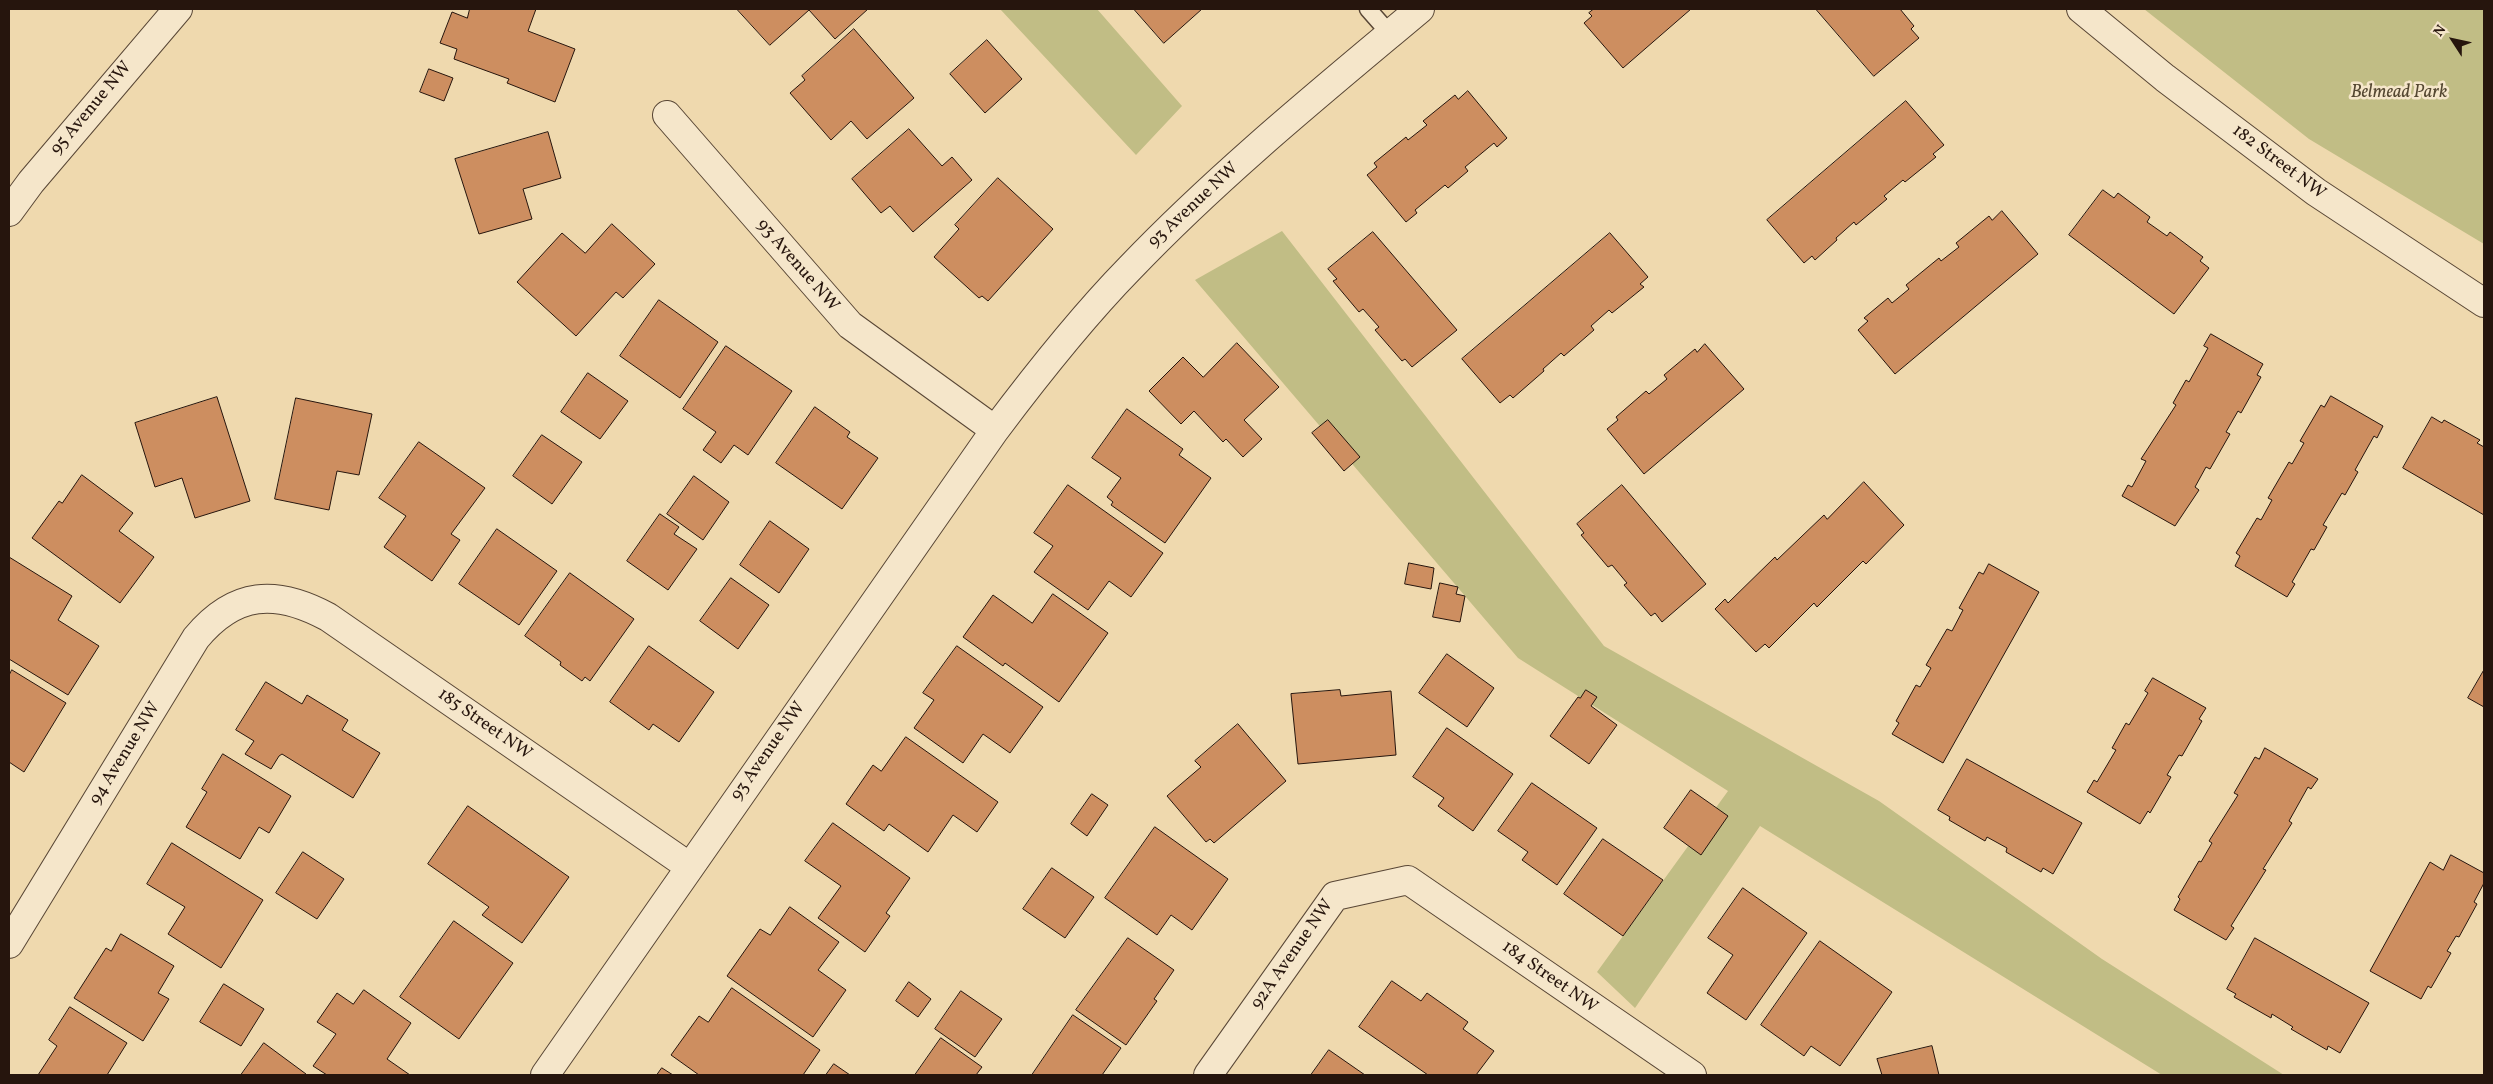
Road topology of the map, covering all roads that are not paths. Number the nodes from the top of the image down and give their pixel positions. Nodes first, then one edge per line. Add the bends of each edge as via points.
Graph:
1 (178, 9) edge
2 (1368, 9) edge
3 (1420, 9) edge
4 (2081, 9) edge
5 (1390, 34) junction
6 (667, 115) dead end
7 (9, 212) edge
8 (2484, 303) edge
9 (995, 430) junction
10 (271, 599) joint
11 (690, 867) junction
12 (1408, 880) joint
13 (9, 944) edge
14 (545, 1075) edge
15 (1208, 1075) edge
16 (1692, 1075) edge

1 - 7 street, 95 Avenue NW
2 - 5 lane
3 - 5 street, 93 Avenue NW
4 - 8 street, 182 Street NW via 2165,78 2316,192
5 - 9 street, 93 Avenue NW via 1231,170 1129,268 1037,374
6 - 9 street, 93 Avenue NW via 850,326
9 - 11 street, 93 Avenue NW
10 - 11 street, 185 Street NW via 291,601 328,617
10 - 13 street, 94 Avenue NW via 250,600 231,607 212,620 196,638
11 - 14 street, 93 Avenue NW
12 - 15 street, 92A Avenue NW via 1336,896
12 - 16 street, 184 Street NW

